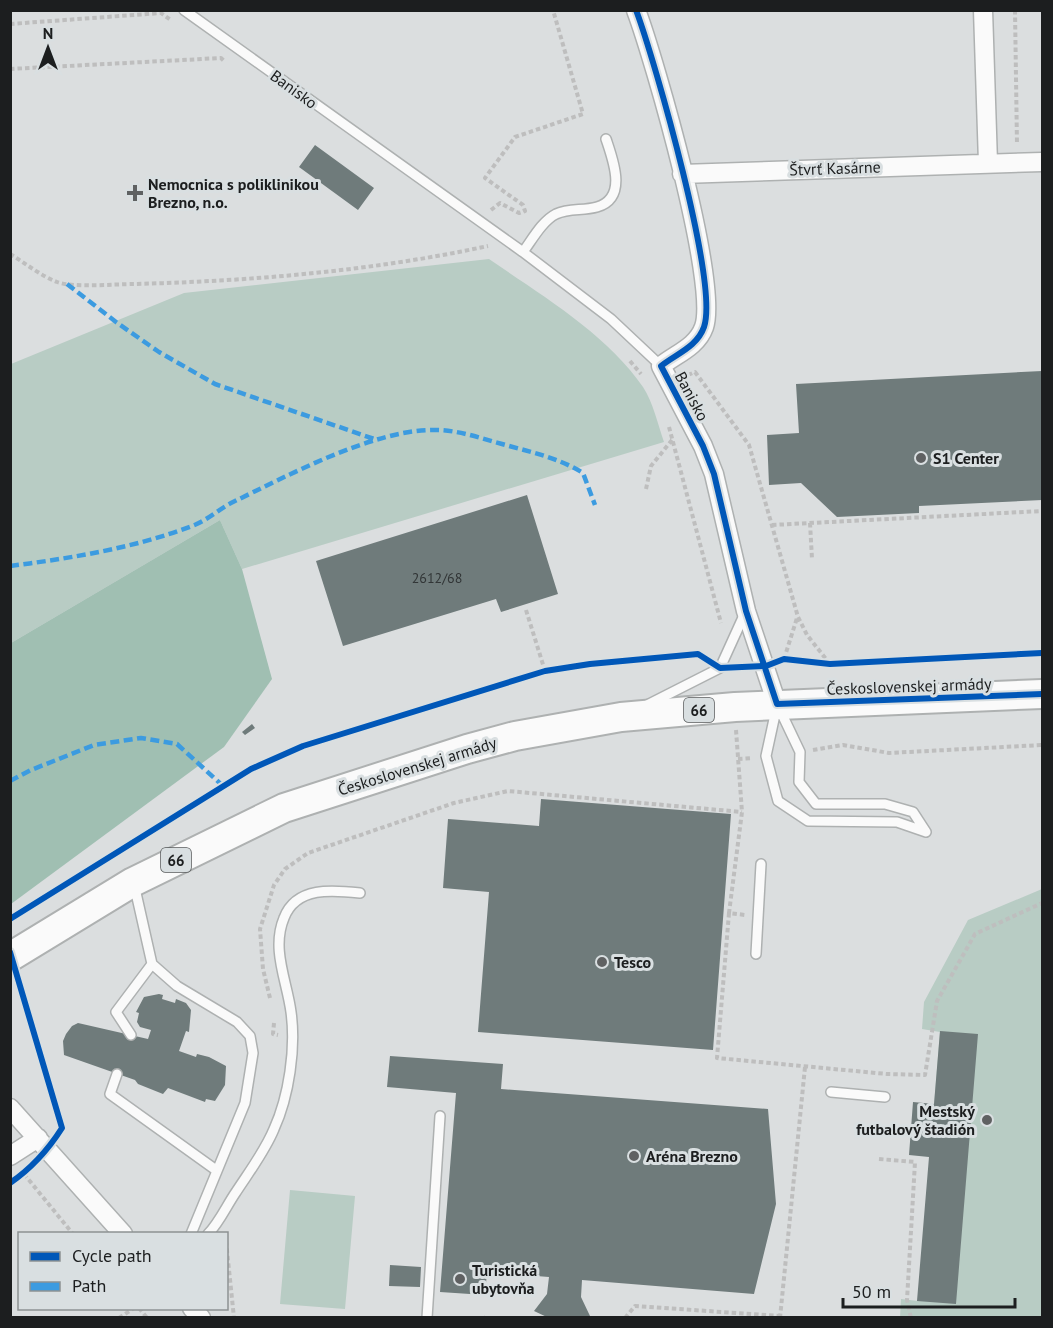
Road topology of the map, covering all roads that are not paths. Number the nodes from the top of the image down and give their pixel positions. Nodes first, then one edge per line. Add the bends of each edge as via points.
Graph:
1 (184, 10) edge
2 (636, 10) edge
3 (983, 10) edge
4 (606, 139) dead end
5 (1042, 162) edge
6 (988, 163) junction
7 (682, 174) junction
8 (523, 252) junction
9 (665, 374) junction
10 (746, 611) junction
11 (1042, 694) edge
12 (777, 704) junction
13 (621, 717) junction
14 (761, 864) dead end
15 (133, 882) junction
16 (360, 893) dead end
17 (756, 954) dead end
18 (10, 957) edge
19 (153, 964) junction
20 (131, 1035) dead end
21 (117, 1074) dead end
22 (831, 1092) dead end
23 (885, 1097) dead end
24 (10, 1108) edge
25 (440, 1116) dead end
26 (43, 1143) junction
27 (10, 1156) edge
28 (216, 1170) junction
29 (122, 1232) edge
30 (191, 1232) edge
31 (209, 1232) edge
32 (427, 1317) edge

1 - 8 lane, Banisko
2 - 7 street, Banisko
3 - 6 street
4 - 8 lane via 617,176 612,195 598,207 554,215
5 - 6 street, Štvrť Kasárne
6 - 7 street, Štvrť Kasárne
7 - 9 street, Banisko via 699,251 705,318 704,327 690,347
8 - 9 lane, Banisko via 610,319
9 - 10 street, Banisko via 714,474
10 - 12 street, Banisko
10 - 13 lane via 720,668
11 - 12 main road, Československej armády / 66
12 - 12 lane via 766,756 778,801 808,821 897,822 926,832 913,812 885,804 816,804 799,782 800,752
12 - 13 main road, Československej armády / 66
13 - 15 main road, Československej armády / 66 via 515,736 353,784 284,808
14 - 17 lane
15 - 18 main road, Československej armády / 66
15 - 19 lane
16 - 31 lane via 311,893 291,906 284,916 279,943 292,1037 284,1097 275,1129
19 - 20 lane via 116,1012
19 - 28 lane via 177,986 237,1022 250,1036 253,1053 246,1103
21 - 28 lane via 110,1094
22 - 23 lane
24 - 26 street
25 - 32 lane
26 - 27 street
26 - 29 street
28 - 30 lane

